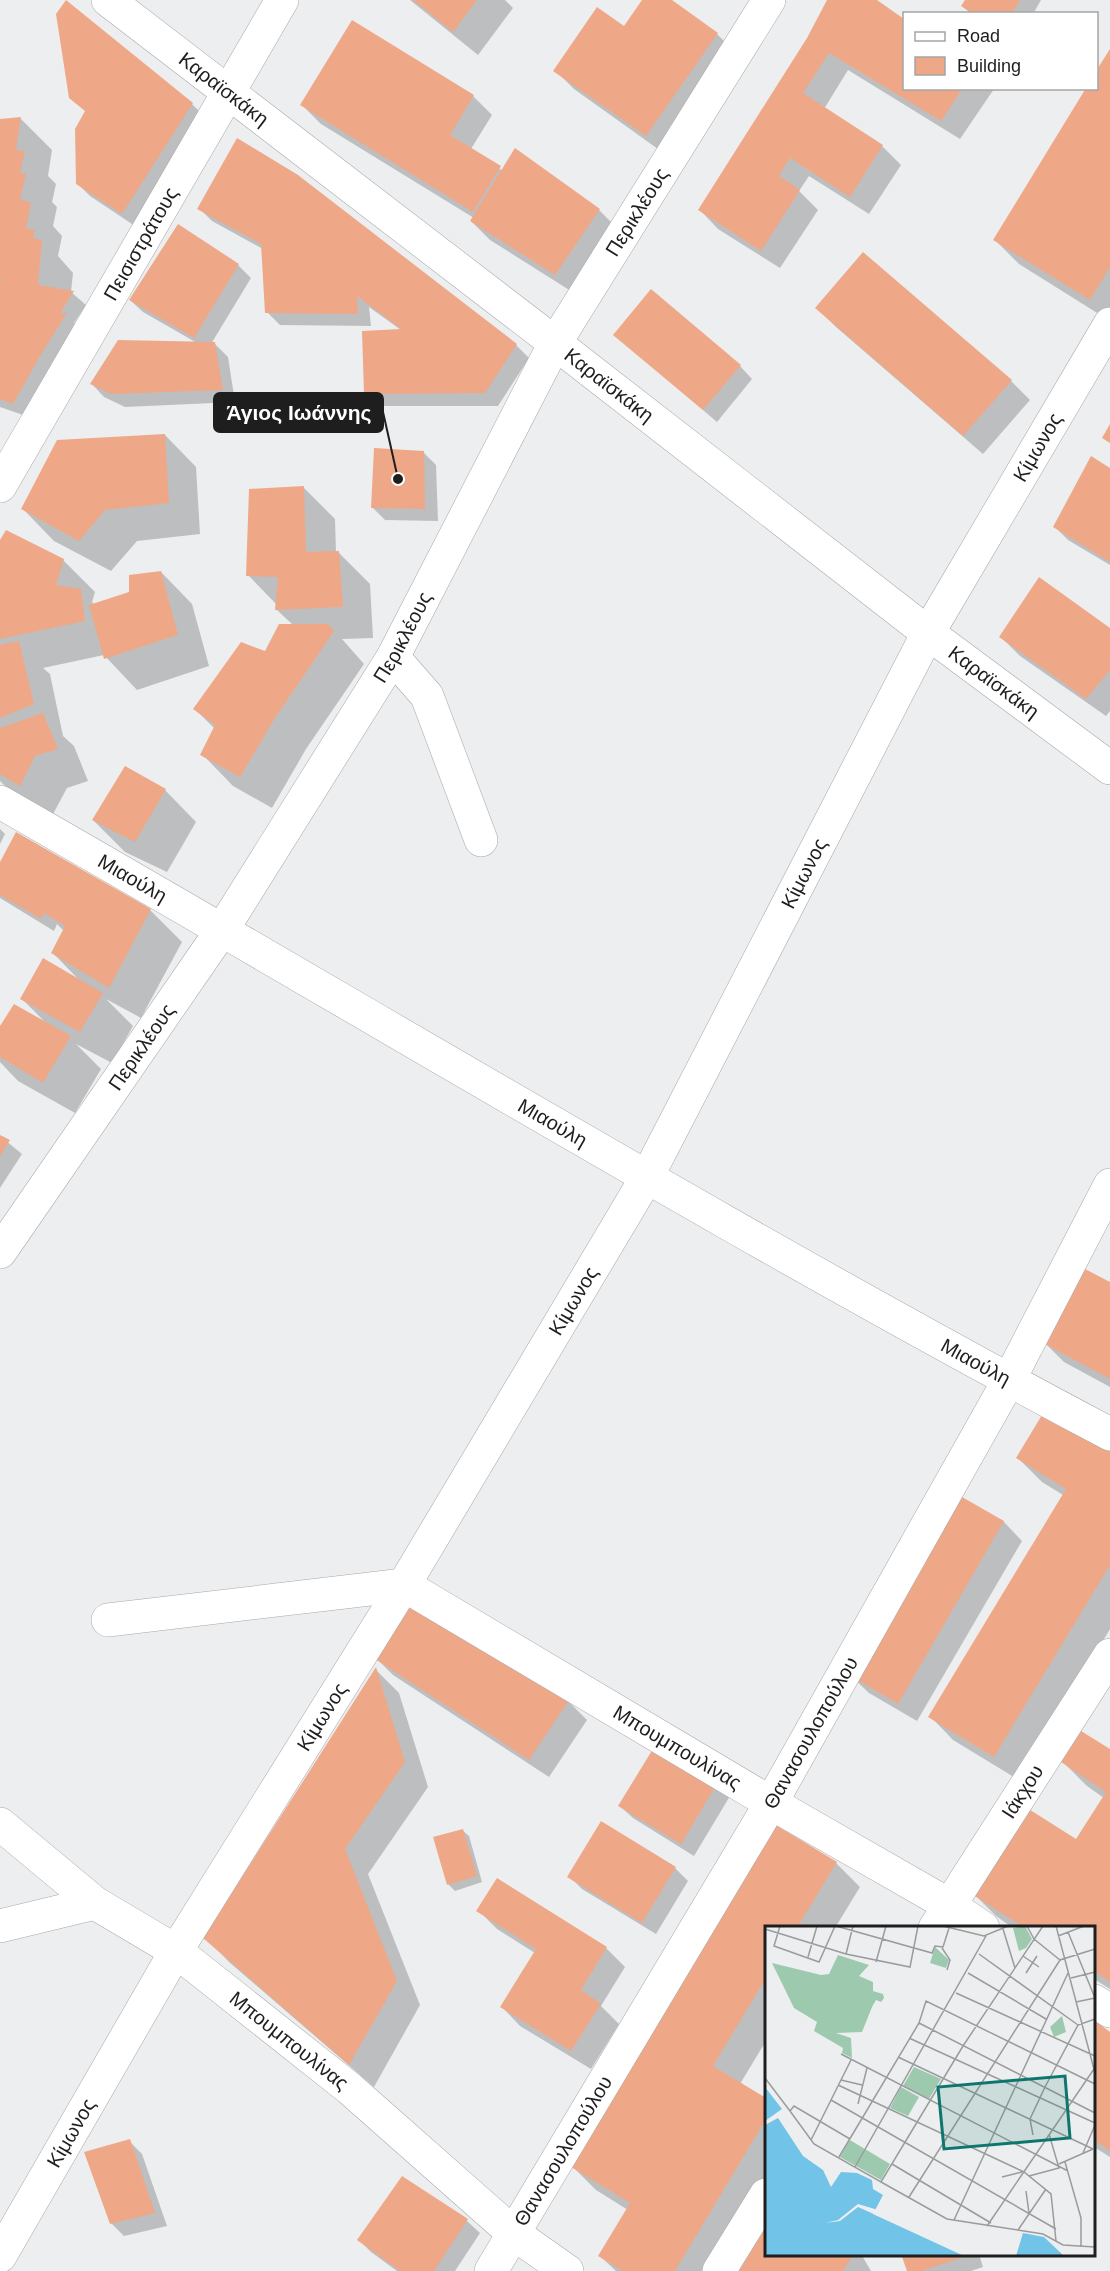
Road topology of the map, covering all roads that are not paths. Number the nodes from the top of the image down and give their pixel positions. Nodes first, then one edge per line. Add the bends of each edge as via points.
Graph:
1 (108, 0) edge
2 (282, 0) edge
3 (769, 0) edge
4 (228, 90) junction
5 (1110, 324) edge
6 (555, 343) junction
7 (0, 486) edge
8 (928, 633) junction
9 (393, 657) junction
10 (1110, 768) edge
11 (0, 802) edge
12 (481, 840) dead end
13 (222, 930) junction
14 (647, 1177) junction
15 (1110, 1185) edge
16 (0, 1252) edge
17 (1009, 1380) junction
18 (1110, 1434) edge
19 (404, 1585) junction
20 (108, 1620) dead end
21 (1110, 1655) edge
22 (771, 1803) junction
23 (0, 1824) edge
24 (95, 1903) junction
25 (942, 1916) edge
26 (0, 1926) edge
27 (976, 1926) edge
28 (176, 1951) junction
29 (1095, 2002) edge
30 (1110, 2012) edge
31 (765, 2197) edge
32 (513, 2233) junction
33 (0, 2256) edge
34 (491, 2271) edge
35 (567, 2271) edge
36 (719, 2271) edge

1 - 4 street, Καραϊσκάκη
2 - 4 street, Πεισιστράτους
3 - 6 street, Περικλέους
4 - 6 street, Καραϊσκάκη
4 - 7 street, Πεισιστράτους
5 - 8 street, Κίμωνος
6 - 8 street, Καραϊσκάκη
6 - 9 street, Περικλέους
8 - 10 street, Καραϊσκάκη
8 - 14 street, Κίμωνος
9 - 12 street via 427,696
9 - 13 street, Περικλέους
11 - 13 street, Μιαούλη
13 - 14 street, Μιαούλη
13 - 16 street, Περικλέους
14 - 17 street, Μιαούλη
14 - 19 street, Κίμωνος
15 - 17 street, Θανασουλοπούλου
17 - 18 street, Μιαούλη
17 - 22 street, Θανασουλοπούλου
19 - 20 street
19 - 22 street, Μπουμπουλίνας
19 - 28 street, Κίμωνος
21 - 25 street, Ιάκχου
22 - 25 street, Μπουμπουλίνας
22 - 32 street, Θανασουλοπούλου
23 - 24 street, Μπουμπουλίνας
24 - 26 street
24 - 28 street, Μπουμπουλίνας
25 - 27 street, Μπουμπουλίνας
28 - 32 street, Μπουμπουλίνας via 349,2088
28 - 33 street, Κίμωνος
29 - 30 street
31 - 36 street
32 - 34 street, Θανασουλοπούλου
32 - 35 street, Μπουμπουλίνας

